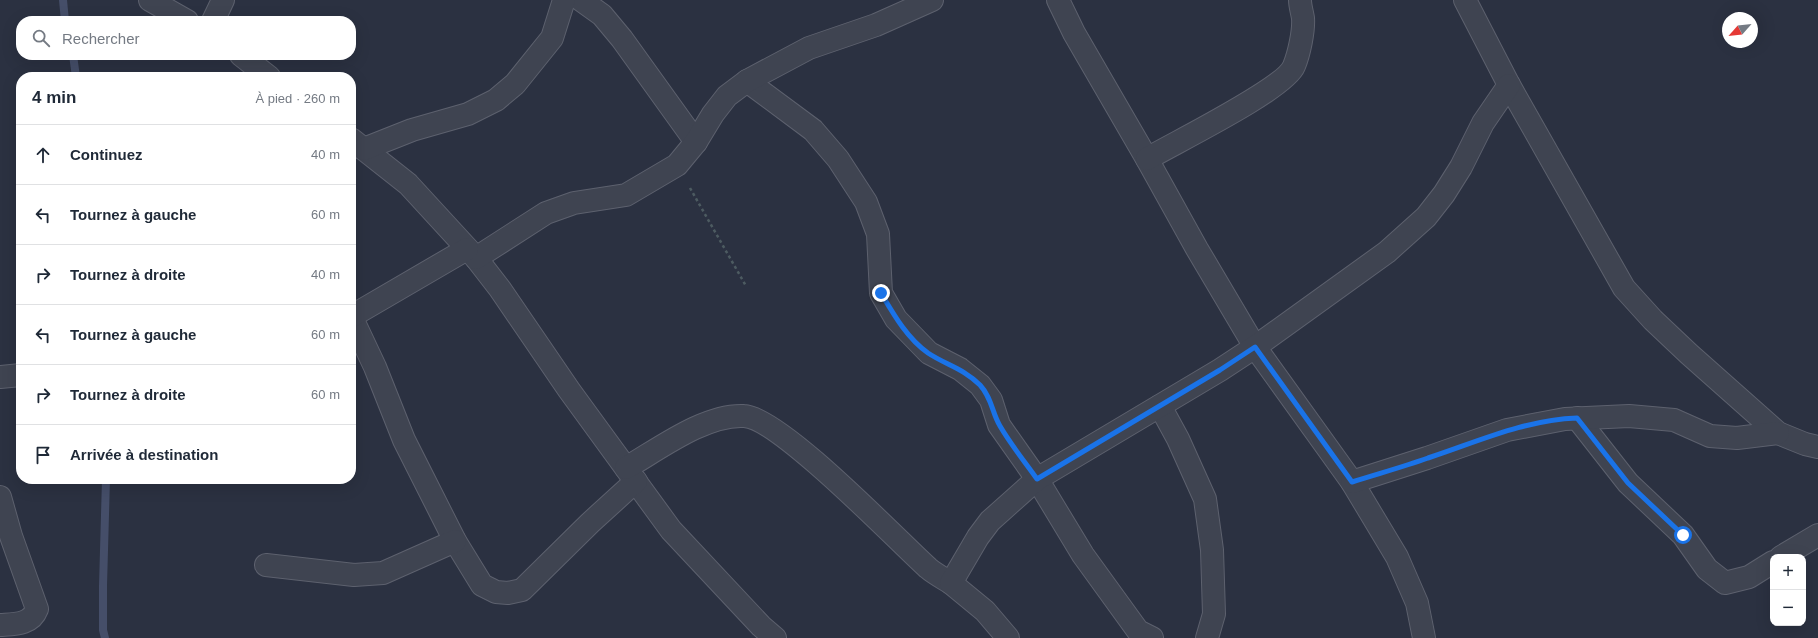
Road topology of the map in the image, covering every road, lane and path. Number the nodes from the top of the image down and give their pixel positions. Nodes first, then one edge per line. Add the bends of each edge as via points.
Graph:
1 (150, 0) edge
2 (223, 0) edge
3 (564, 0) edge
4 (581, 0) edge
5 (932, 0) edge
6 (1058, 0) edge
7 (1300, 0) edge
8 (1465, 1) edge
9 (178, 16) edge
10 (215, 16) edge
11 (243, 63) edge
12 (260, 72) edge
13 (747, 81) junction
14 (1509, 85) junction
15 (696, 142) junction
16 (358, 144) edge
17 (1147, 158) junction
18 (677, 165) junction
19 (472, 254) junction
20 (746, 286) dead end
21 (356, 313) edge
22 (356, 327) edge
23 (1255, 347) junction
24 (16, 375) edge
25 (0, 377) edge
26 (1160, 406) junction
27 (1577, 418) junction
28 (1778, 433) junction
29 (1818, 447) edge
30 (631, 475) junction
31 (1037, 479) junction
32 (1352, 482) junction
33 (0, 497) edge
34 (1818, 535) edge
35 (455, 541) junction
36 (1786, 554) edge
37 (1770, 564) edge
38 (266, 566) dead end
39 (951, 583) junction
40 (0, 625) edge
41 (775, 638) edge
42 (1008, 638) edge
43 (1152, 638) edge
44 (1207, 638) edge
45 (1424, 638) edge

1 - 9 street
2 - 10 street
3 - 16 street via 552,38 516,84 496,100 468,114
4 - 15 street via 602,15 622,39
5 - 13 street via 876,25 809,48
6 - 17 street via 1074,33
7 - 17 street via 1303,20 1300,44 1294,67 1288,76 1257,98
8 - 14 street
11 - 12 street
13 - 15 street via 727,96
13 - 31 street via 813,130 838,159 866,202 878,234 881,293 896,320 929,353 960,369 980,385 991,400 999,425
14 - 23 street via 1483,123 1461,167 1426,217 1387,252
14 - 28 street via 1624,288 1674,340
15 - 18 street
16 - 19 street via 408,184
17 - 23 street
18 - 19 street via 626,195 574,203 546,213
18 - 20 path
19 - 21 street
19 - 30 street via 500,289
22 - 35 street via 404,440
23 - 26 street
23 - 32 street
24 - 25 street
26 - 31 street
26 - 44 street via 1205,499 1212,550 1214,614
27 - 28 street via 1629,416 1674,420 1710,436 1737,438
27 - 32 street via 1507,430
27 - 37 street via 1628,483 1683,535 1707,569 1725,583 1749,577
28 - 29 street
30 - 35 street via 590,523 522,590 496,592 482,585
30 - 39 street via 703,423 745,416 786,437 930,569
30 - 41 street via 671,530
31 - 39 street via 990,521
31 - 43 street via 1083,554 1138,631
32 - 45 street via 1396,557 1417,603
33 - 40 street via 36,609 35,614 26,621
34 - 36 street
35 - 38 street via 383,573 354,575
39 - 42 street via 985,611

